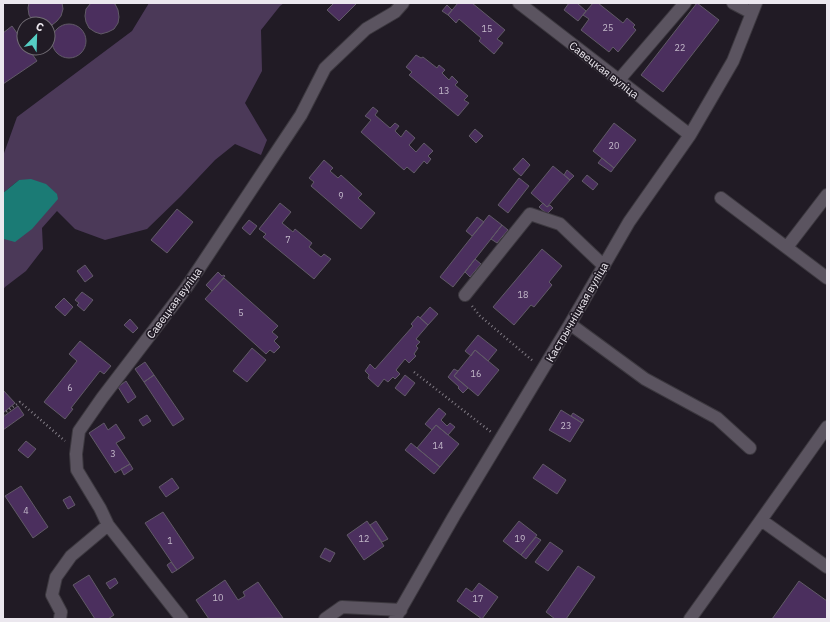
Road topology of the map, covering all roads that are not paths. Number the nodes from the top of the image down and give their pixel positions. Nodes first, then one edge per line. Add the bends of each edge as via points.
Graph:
1 (404, 3) edge
2 (519, 3) edge
3 (685, 3) edge
4 (733, 3) edge
5 (754, 8) edge
6 (618, 81) junction
7 (690, 136) junction
8 (827, 195) edge
9 (721, 198) dead end
10 (787, 248) junction
11 (604, 266) junction
12 (827, 278) edge
13 (465, 295) road end
14 (570, 324) junction
15 (827, 427) edge
16 (750, 448) dead end
17 (761, 520) junction
18 (108, 525) junction
19 (827, 567) edge
20 (398, 614) edge
21 (60, 619) edge
22 (182, 619) edge
23 (325, 619) edge
24 (690, 619) edge

1 - 18 street, Савецкая вуліца via 395,12 366,29 325,68 301,116 186,288 79,431 77,470
2 - 6 street, Савецкая вуліца
3 - 6 street
4 - 5 street
5 - 7 street, Кастрычніцкая вуліца via 733,61
6 - 7 street, Савецкая вуліца
7 - 11 street, Кастрычніцкая вуліца via 629,222
8 - 10 street
9 - 10 street
10 - 12 street
11 - 13 street via 560,224 530,214
11 - 14 street, Кастрычніцкая вуліца
14 - 16 street via 645,379 717,418
14 - 20 street, Кастрычніцкая вуліца
15 - 17 street
17 - 19 street
17 - 24 street
18 - 21 street via 71,556 56,577 52,595 61,612
18 - 22 street, Савецкая вуліца
20 - 23 street via 342,607

